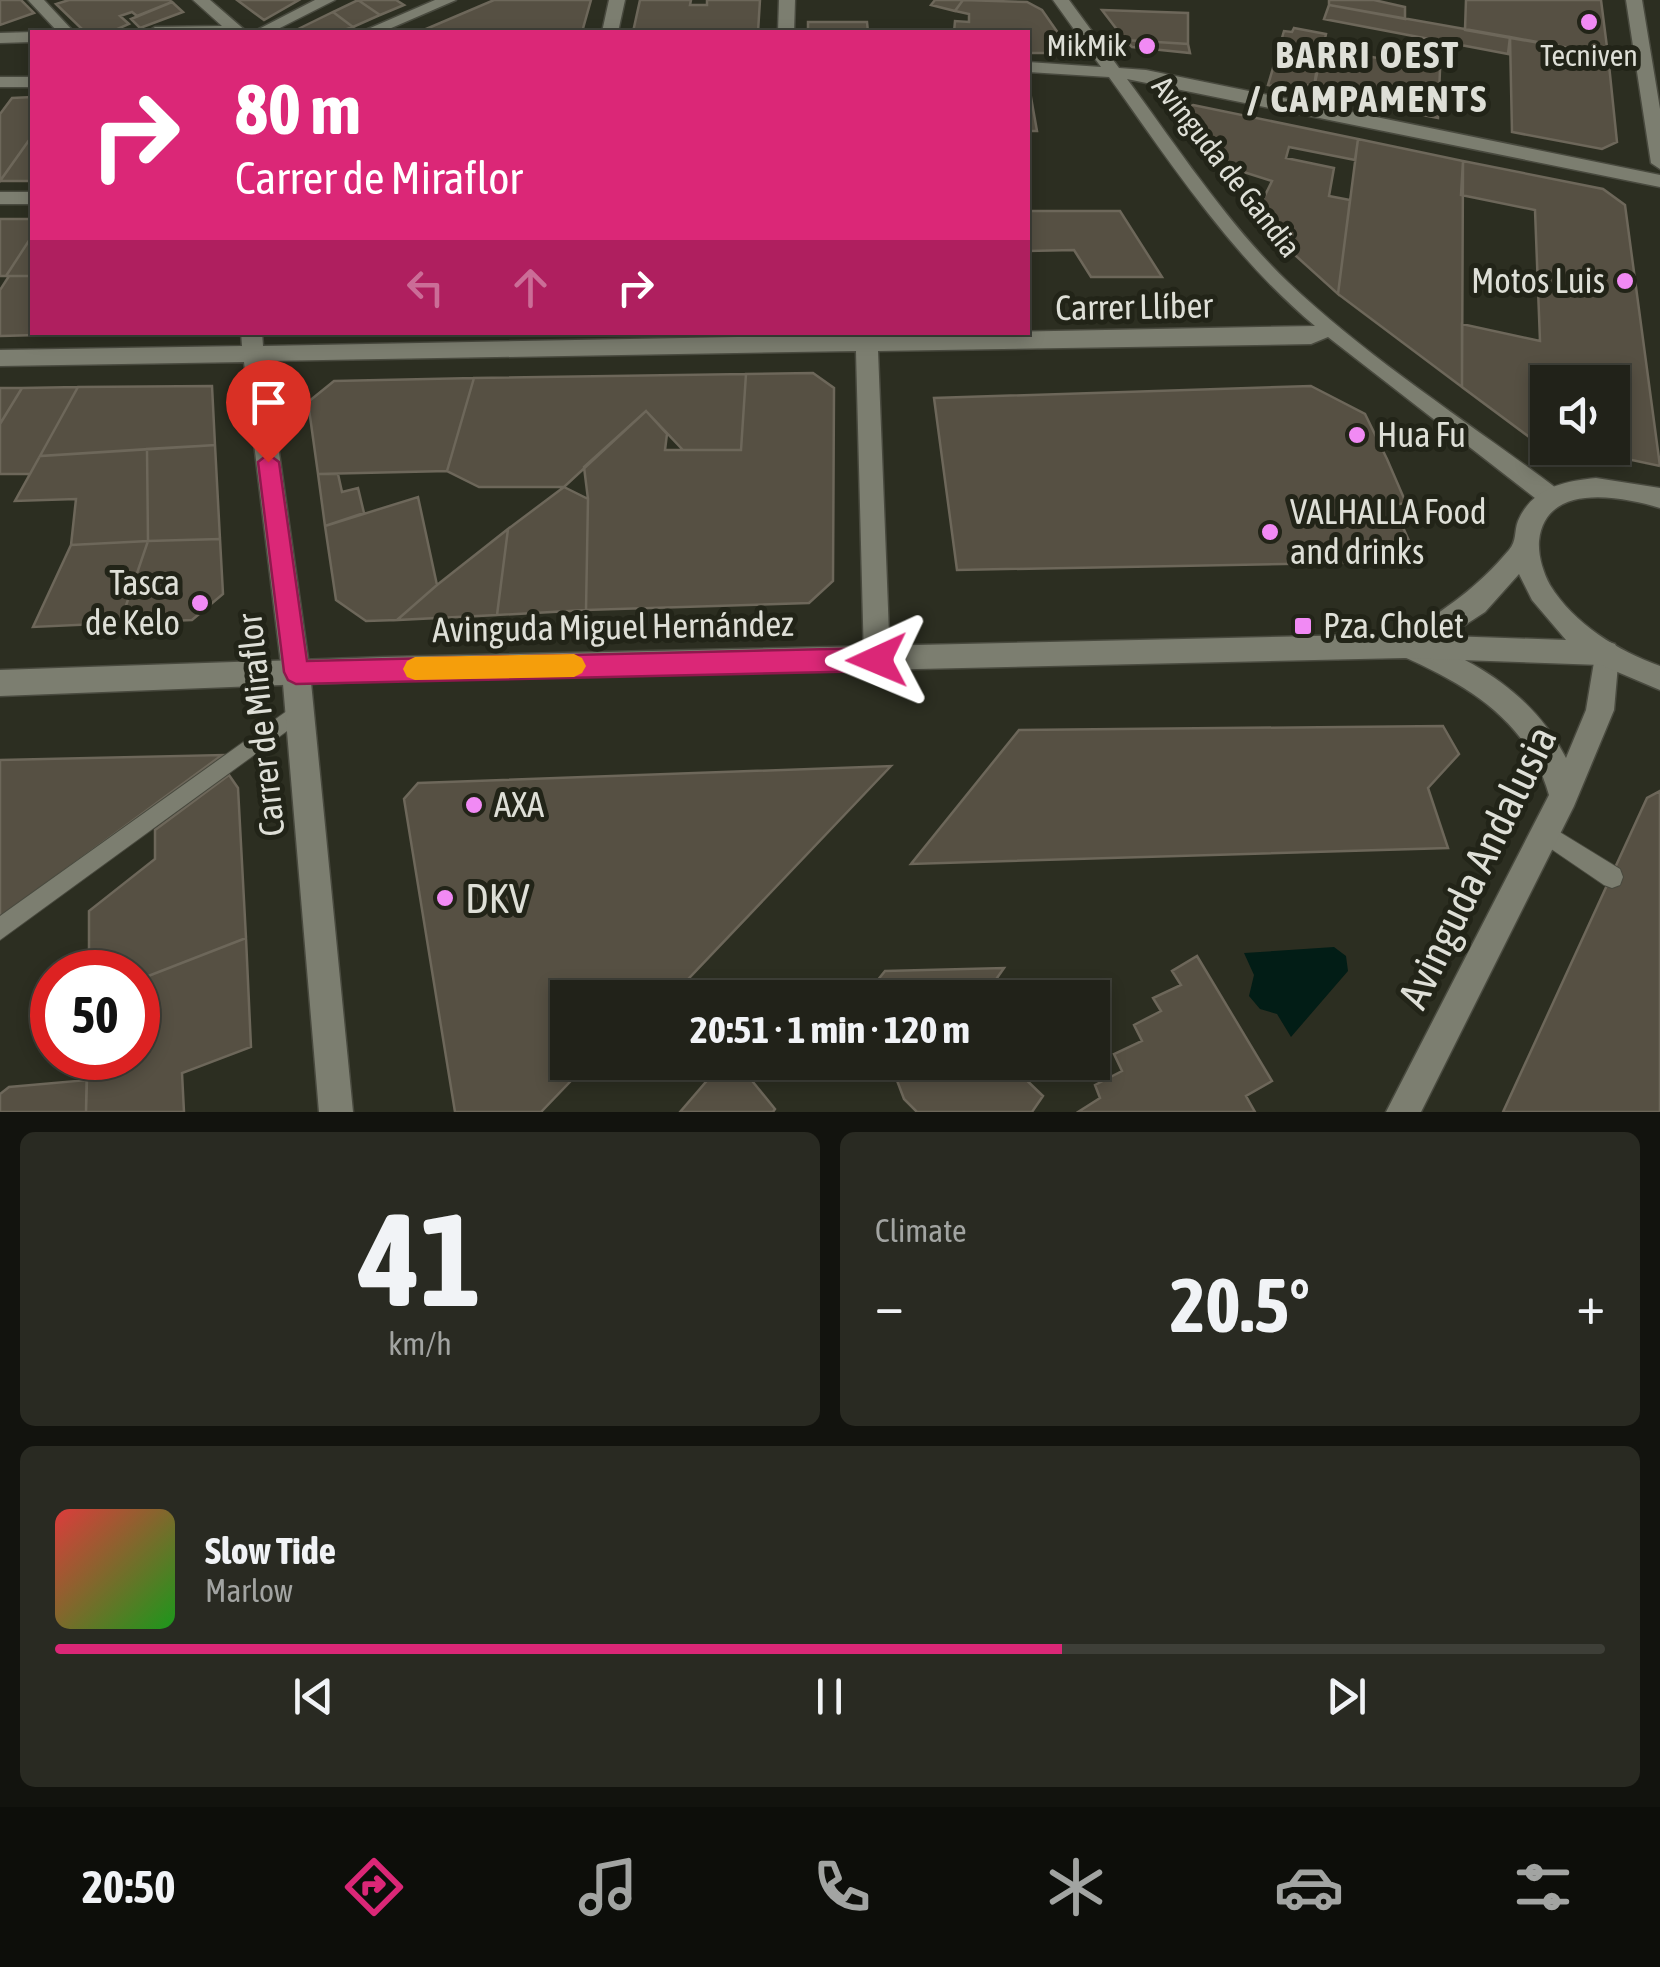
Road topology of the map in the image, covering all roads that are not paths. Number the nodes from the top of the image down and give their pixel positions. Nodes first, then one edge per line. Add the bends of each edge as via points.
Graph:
1 (36, 0) edge
2 (201, 0) edge
3 (327, 0) edge
4 (448, 0) edge
5 (617, 0) edge
6 (787, 0) edge
7 (1061, 0) edge
8 (1634, 0) edge
9 (64, 30) edge
10 (237, 30) edge
11 (265, 30) edge
12 (374, 30) edge
13 (610, 30) edge
14 (786, 30) edge
15 (30, 37) edge
16 (0, 38) edge
17 (1030, 67) edge
18 (1113, 70) junction
19 (0, 82) edge
20 (30, 82) edge
21 (1660, 163) edge
22 (1660, 181) edge
23 (0, 198) edge
24 (30, 198) edge
25 (1330, 328) junction
26 (759, 340) edge
27 (252, 344) edge
28 (867, 346) junction
29 (0, 358) edge
30 (1552, 498) junction
31 (1660, 498) edge
32 (1526, 549) junction
33 (1408, 646) junction
34 (1606, 653) junction
35 (877, 660) junction
36 (296, 672) junction
37 (1660, 678) edge
38 (0, 683) edge
39 (298, 712) junction
40 (1564, 796) junction
41 (1545, 833) junction
42 (1612, 877) dead end
43 (0, 929) edge
44 (336, 1112) edge
45 (1403, 1112) edge

1 - 9 street
2 - 10 street
3 - 11 street
4 - 12 street
5 - 13 street
6 - 14 street
7 - 18 street, Avinguda de Gandia
8 - 21 street
15 - 16 street
17 - 18 street
18 - 22 street
18 - 25 street, Avinguda de Gandia via 1243,245
19 - 20 street
23 - 24 street
25 - 28 street, Carrer Llíber via 1311,336
25 - 30 street, Avinguda de Gandia
26 - 27 street, Carrer Llíber
26 - 28 street, Carrer Llíber
27 - 29 street, Carrer Llíber
27 - 36 street, Carrer de Miraflor
28 - 35 street
30 - 31 street via 1584,487 1618,487
30 - 32 street via 1535,512
32 - 33 street via 1476,604
32 - 34 street via 1549,602
33 - 34 street, Avinguda Miguel Hernández
33 - 35 street, Avinguda Miguel Hernández
33 - 40 street via 1501,696 1541,738 1558,766
34 - 37 street
34 - 40 street, Avinguda Andalusia via 1600,710
35 - 36 street, Avinguda Miguel Hernández
36 - 38 street, Avinguda Miguel Hernández
36 - 39 street, Carrer de Miraflor
39 - 43 lane
39 - 44 street, Carrer de Miraflor
40 - 41 street, Avinguda Andalusia
41 - 42 lane
41 - 45 street, Avinguda Andalusia

